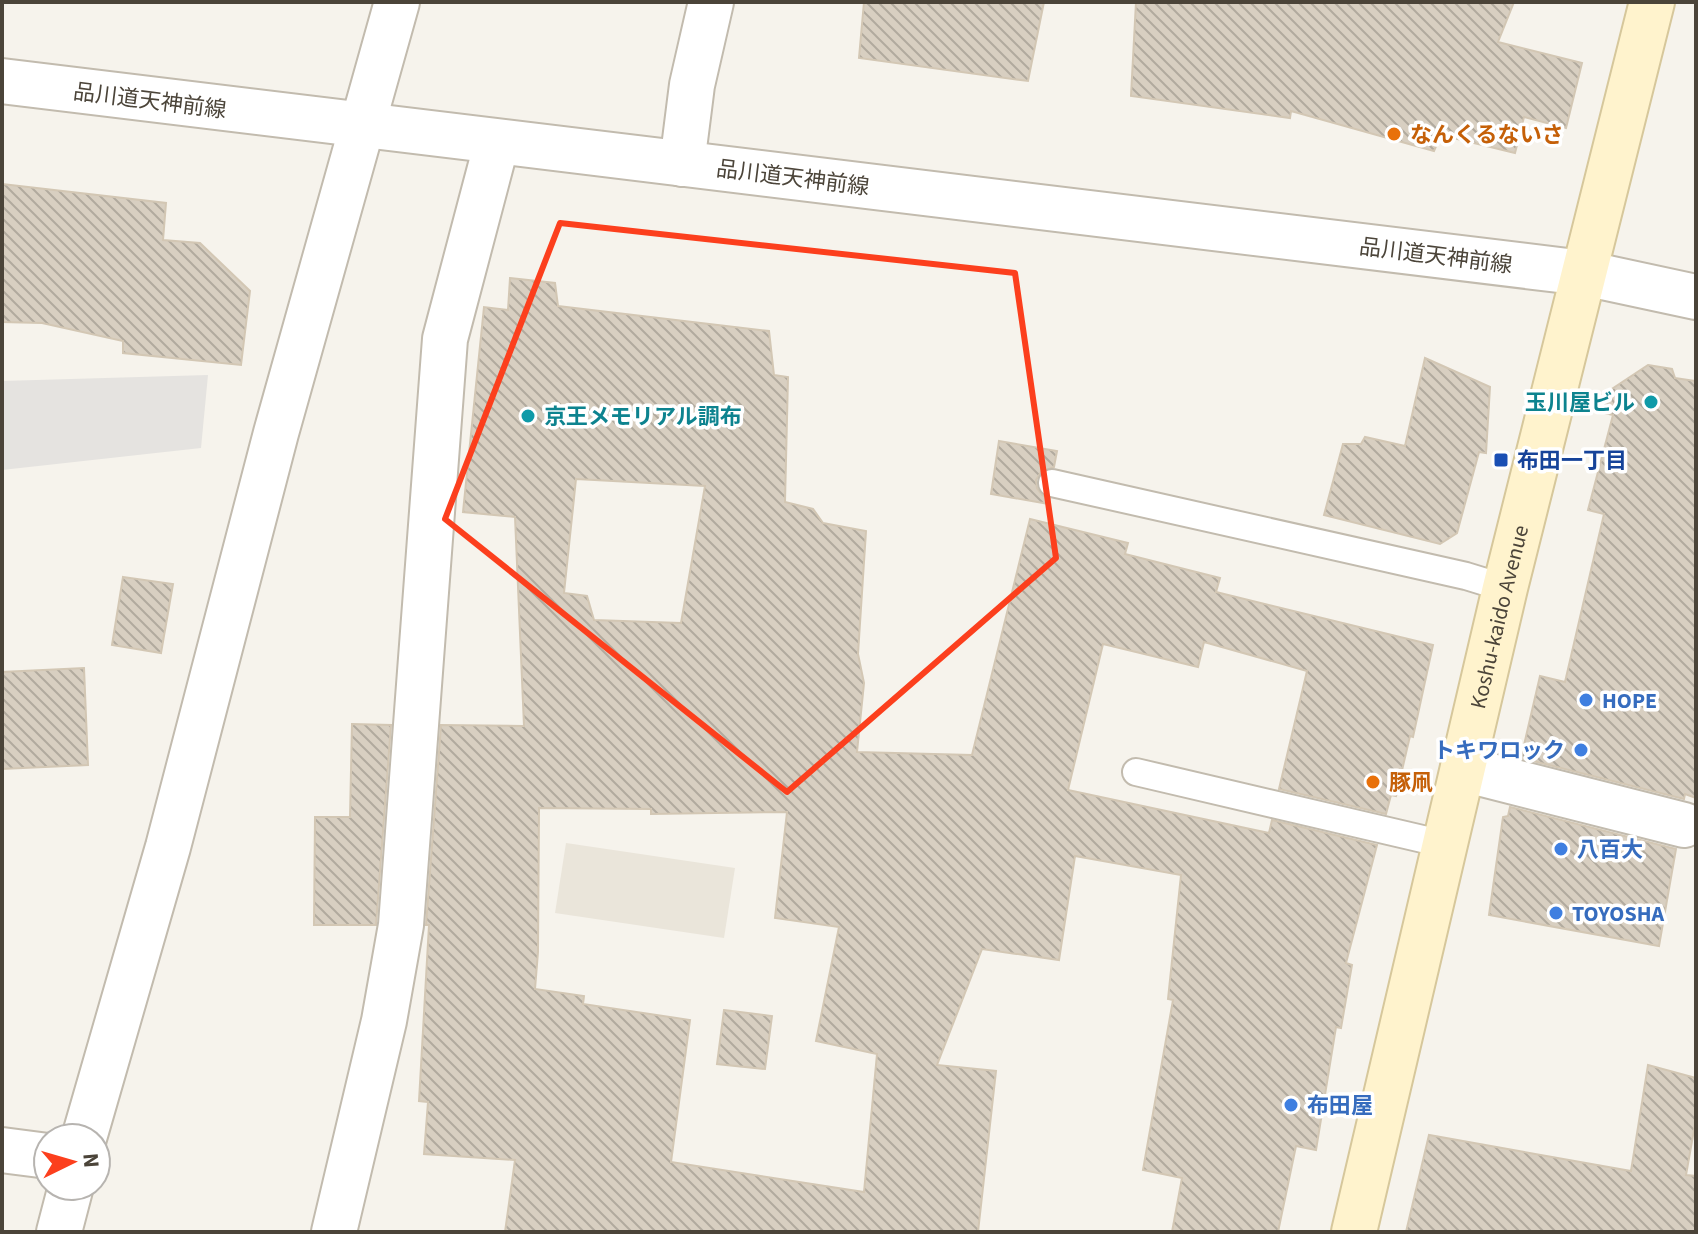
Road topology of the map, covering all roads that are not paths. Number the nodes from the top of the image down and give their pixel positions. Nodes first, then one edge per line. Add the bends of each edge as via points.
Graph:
1 (397, 2) edge
2 (711, 2) edge
3 (1652, 2) edge
4 (2, 81) edge
5 (363, 126) junction
6 (497, 142) junction
7 (682, 164) junction
8 (1584, 273) junction
9 (1696, 297) edge
10 (1052, 483) dead end
11 (1505, 588) junction
12 (1463, 769) junction
13 (1136, 772) dead end
14 (1684, 825) dead end
15 (1444, 844) junction
16 (89, 1122) edge
17 (2, 1150) edge
18 (32, 1154) edge
19 (67, 1202) edge
20 (59, 1232) edge
21 (334, 1232) edge
22 (1354, 1232) edge

1 - 5 street
2 - 7 street via 692,85
3 - 8 main road, Koshu-kaido Avenue
4 - 5 street, 品川道天神前線
5 - 6 street, 品川道天神前線
5 - 16 street
6 - 7 street, 品川道天神前線
6 - 21 street via 445,339 401,925
7 - 8 street, 品川道天神前線
8 - 9 street, 品川道天神前線
8 - 11 main road, Koshu-kaido Avenue
10 - 11 lane
11 - 12 main road, Koshu-kaido Avenue
12 - 14 street
12 - 15 main road, Koshu-kaido Avenue
13 - 15 lane
15 - 22 main road, Koshu-kaido Avenue
17 - 18 street
19 - 20 street

